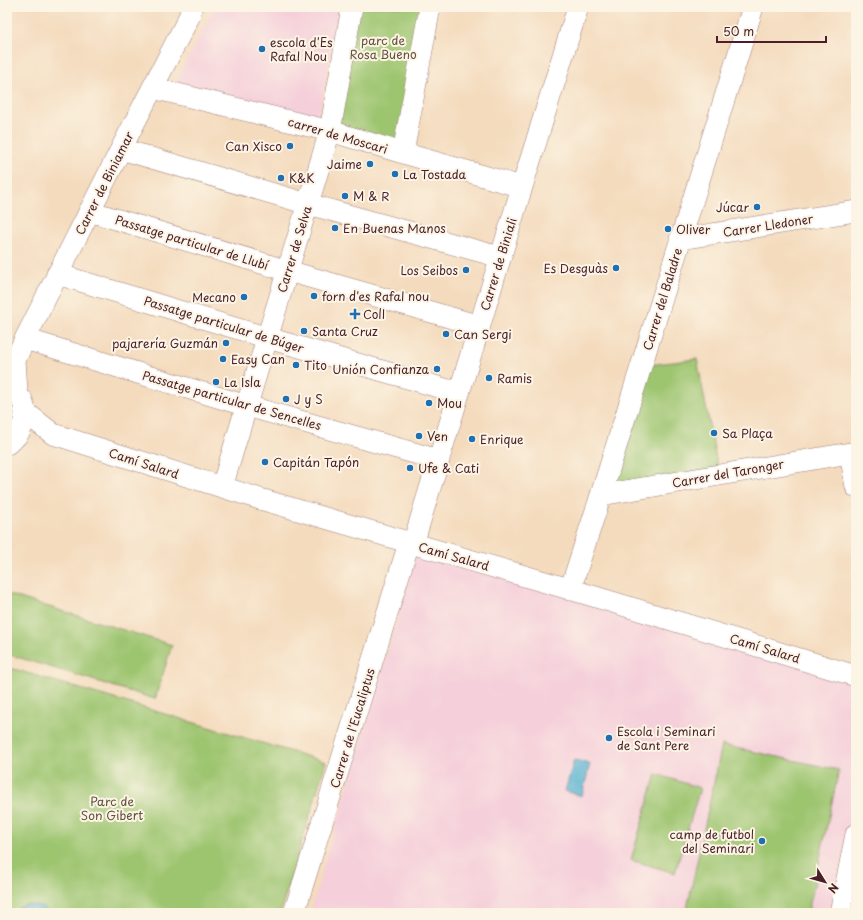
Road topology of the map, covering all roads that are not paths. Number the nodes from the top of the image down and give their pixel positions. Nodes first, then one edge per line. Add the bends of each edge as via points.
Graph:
1 (192, 7) edge
2 (352, 7) edge
3 (430, 7) edge
4 (578, 7) edge
5 (753, 7) edge
6 (153, 88) junction
7 (330, 131) junction
8 (121, 149) junction
9 (403, 154) junction
10 (522, 187) junction
11 (308, 204) junction
12 (89, 211) junction
13 (856, 211) edge
14 (680, 239) junction
15 (500, 258) junction
16 (288, 271) junction
17 (57, 274) junction
18 (480, 326) junction
19 (268, 338) junction
20 (25, 339) junction
21 (11, 363) edge
22 (12, 387) edge
23 (459, 393) junction
24 (247, 406) junction
25 (25, 412) junction
26 (53, 434) junction
27 (11, 444) edge
28 (853, 452) edge
29 (439, 460) junction
30 (222, 487) junction
31 (856, 487) edge
32 (601, 495) junction
33 (411, 543) junction
34 (570, 590) junction
35 (856, 676) edge
36 (856, 834) edge
37 (846, 904) edge
38 (294, 913) edge

1 - 6 street, Carrer de Biniamar
2 - 7 street, Carrer de Selva
3 - 9 street
4 - 10 street, Carrer de Biniali
5 - 14 street, Carrer del Baladre
6 - 7 street, carrer de Moscari
6 - 8 street, Carrer de Biniamar
7 - 9 street, carrer de Moscari
7 - 11 street, Carrer de Selva
8 - 11 street
8 - 12 street, Carrer de Biniamar
9 - 10 street, carrer de Moscari
10 - 15 street, Carrer de Biniali
11 - 15 street
11 - 16 street, Carrer de Selva
12 - 16 street, Passatge particular de Llubí
12 - 17 street, Carrer de Biniamar
13 - 14 street, Carrer Lledoner
14 - 32 street, Carrer del Baladre
15 - 18 street, Carrer de Biniali
16 - 18 street, Passatge particular de Llubí
16 - 19 street, Carrer de Selva
17 - 19 street, Passatge particular de Búger
17 - 20 street, Carrer de Biniamar
18 - 23 street, Carrer de Biniali
19 - 23 street, Passatge particular de Búger
19 - 24 street, Carrer de Selva
20 - 21 street, Carrer de Biniamar
20 - 24 street, Passatge particular de Sencelles
21 - 22 street, Carrer de Biniamar
22 - 25 street via 24,404
23 - 29 street, Carrer de Biniali
24 - 29 street, Passatge particular de Sencelles
24 - 30 street, Carrer de Selva
25 - 26 street, Camí Salard
25 - 27 street via 24,420
26 - 27 street, Camí Salard
26 - 30 street, Camí Salard
28 - 31 street
28 - 32 street, Carrer del Taronger
29 - 33 street, Carrer de Biniali
30 - 33 street, Camí Salard
32 - 34 street, Carrer del Baladre
33 - 34 street, Camí Salard
33 - 38 street, Carrer de l'Eucaliptus
34 - 35 street, Camí Salard
36 - 37 street

